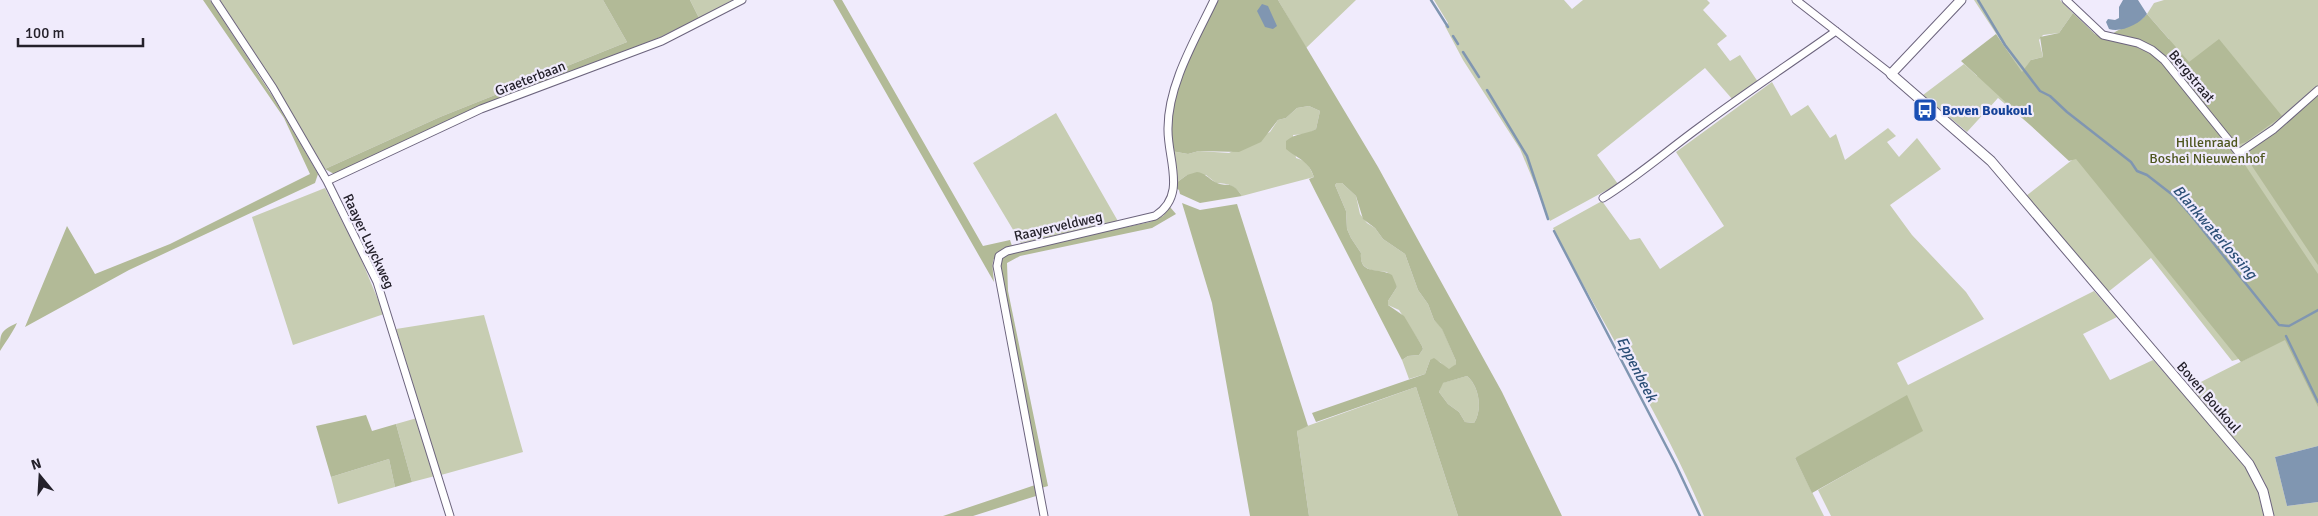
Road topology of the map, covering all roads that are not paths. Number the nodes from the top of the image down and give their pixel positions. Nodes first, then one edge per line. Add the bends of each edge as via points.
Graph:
1 (215, 0) edge
2 (742, 0) edge
3 (1214, 0) edge
4 (1796, 0) edge
5 (1961, 0) edge
6 (2066, 0) edge
7 (1836, 31) junction
8 (1891, 74) junction
9 (2318, 90) edge
10 (328, 181) junction
11 (1603, 198) dead end
12 (450, 516) edge
13 (1044, 516) edge
14 (2269, 516) edge

1 - 10 street, Raayer Luyckweg via 273,88
2 - 10 street, Graeterbaan via 662,41 481,109
3 - 13 street, Raayerveldweg via 1184,61 1175,89 1168,125 1174,189 1165,210 1156,216 1007,251 999,256 997,266
4 - 7 street, Boven Boukoul
5 - 8 street
6 - 9 street, Bergstraat via 2103,35 2138,44 2164,60 2239,153 2274,129
7 - 8 street, Boven Boukoul
7 - 11 street
8 - 14 street, Boven Boukoul via 1991,161 2249,464 2263,491
10 - 12 street, Raayer Luyckweg via 377,282

